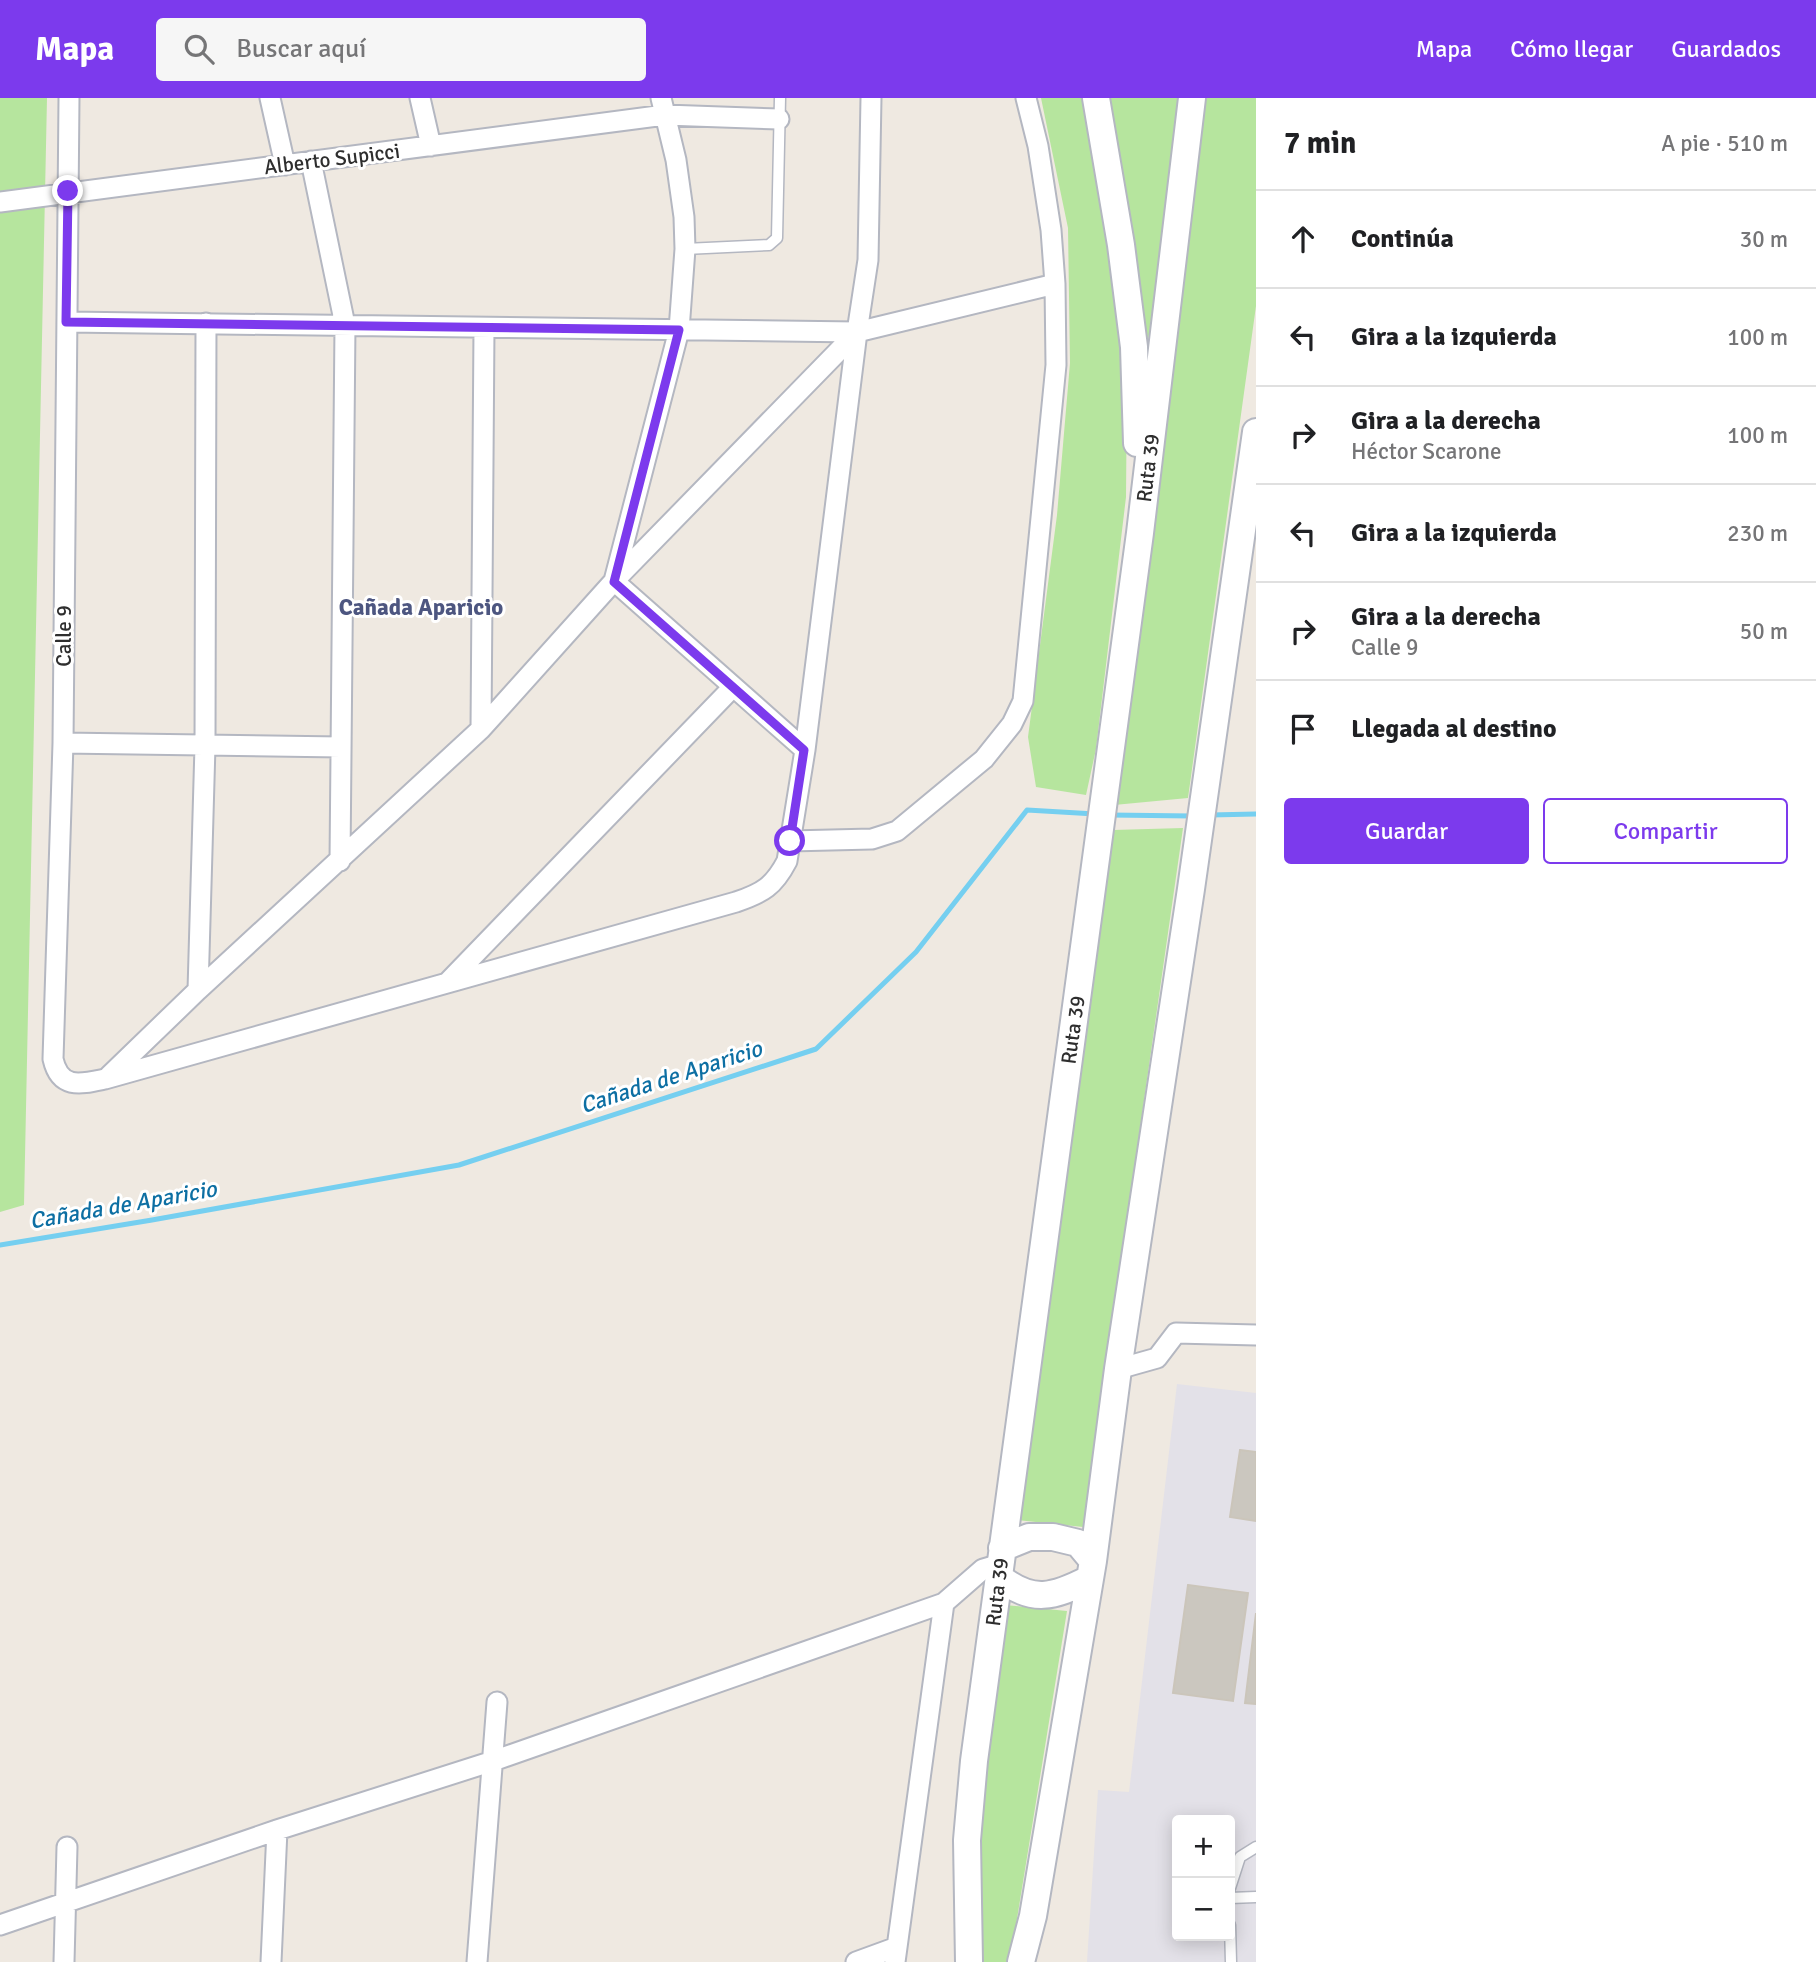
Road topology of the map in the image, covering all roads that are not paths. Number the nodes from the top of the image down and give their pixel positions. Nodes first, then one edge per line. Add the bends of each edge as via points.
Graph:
1 (69, 98) edge
2 (270, 98) edge
3 (420, 98) edge
4 (780, 98) edge
5 (871, 98) edge
6 (1026, 98) edge
7 (1096, 98) edge
8 (1192, 98) edge
9 (663, 107) edge
10 (779, 119) junction
11 (431, 146) junction
12 (311, 161) junction
13 (285, 165) junction
14 (68, 191) junction
15 (0, 202) edge
16 (685, 249) junction
17 (1055, 284) junction
18 (66, 322) junction
19 (206, 323) junction
20 (345, 326) junction
21 (484, 328) junction
22 (679, 330) junction
23 (857, 332) junction
24 (1256, 432) edge
25 (1251, 504) edge
26 (1140, 533) junction
27 (614, 582) junction
28 (733, 687) junction
29 (481, 729) junction
30 (63, 743) junction
31 (205, 746) junction
32 (341, 747) junction
33 (804, 750) junction
34 (790, 841) junction
35 (340, 861) junction
36 (446, 984) junction
37 (198, 990) junction
38 (105, 1079) junction
39 (1256, 1335) edge
40 (1118, 1369) junction
41 (1000, 1563) junction
42 (1091, 1570) junction
43 (944, 1603) junction
44 (498, 1702) dead end
45 (493, 1761) junction
46 (277, 1830) junction
47 (67, 1847) dead end
48 (1256, 1847) edge
49 (1233, 1878) edge
50 (1256, 1897) edge
51 (1235, 1898) edge
52 (66, 1903) junction
53 (0, 1925) edge
54 (1230, 1941) edge
55 (896, 1955) edge
56 (64, 1962) edge
57 (271, 1962) edge
58 (477, 1962) edge
59 (856, 1962) edge
60 (969, 1962) edge
61 (1021, 1962) edge
62 (1231, 1962) edge

1 - 14 street, Calle 9
2 - 13 street
3 - 11 street
4 - 10 lane
5 - 23 street via 868,260
6 - 17 street via 1042,170
7 - 26 main road via 1135,347
8 - 26 main road, Ruta 39
9 - 10 street, Alberto Supicci
9 - 11 street, Alberto Supicci
9 - 16 street via 676,160
10 - 16 lane via 777,239 769,245
11 - 12 street, Alberto Supicci
12 - 13 street, Alberto Supicci
12 - 20 street
13 - 14 street, Alberto Supicci
14 - 15 street, Alberto Supicci
14 - 18 street, Calle 9
16 - 22 street
17 - 23 street
17 - 34 street via 1056,365 1023,701 1012,724 984,759 897,831 872,839
18 - 19 street
18 - 30 street, Calle 9
19 - 20 street
19 - 31 street
20 - 21 street
20 - 32 street
21 - 22 street
21 - 29 street
22 - 23 street
22 - 27 street
23 - 27 street
23 - 33 street
24 - 25 main road
25 - 40 main road
26 - 41 main road, Ruta 39
27 - 28 street
27 - 29 street
28 - 33 street
28 - 36 street
29 - 35 street
30 - 31 street
30 - 38 street, Calle 9 via 53,1059 63,1078 79,1083
31 - 32 street
31 - 37 street
32 - 35 street
33 - 34 street
34 - 36 street via 779,877 760,894
35 - 37 street
36 - 38 street
37 - 38 street
39 - 40 street via 1176,1333 1157,1358
40 - 42 main road
41 - 42 main road via 1015,1590 1040,1595 1063,1592
41 - 42 main road via 1029,1537 1053,1537 1078,1543
41 - 43 street via 984,1569
41 - 60 main road, Ruta 39 via 967,1840
42 - 61 main road via 1033,1916
43 - 45 street
43 - 55 street
44 - 45 street
45 - 46 street
45 - 58 street
46 - 52 street
46 - 57 street
47 - 52 street
48 - 49 lane via 1240,1857
50 - 51 lane
52 - 53 street
52 - 56 street
54 - 62 lane
55 - 59 street

